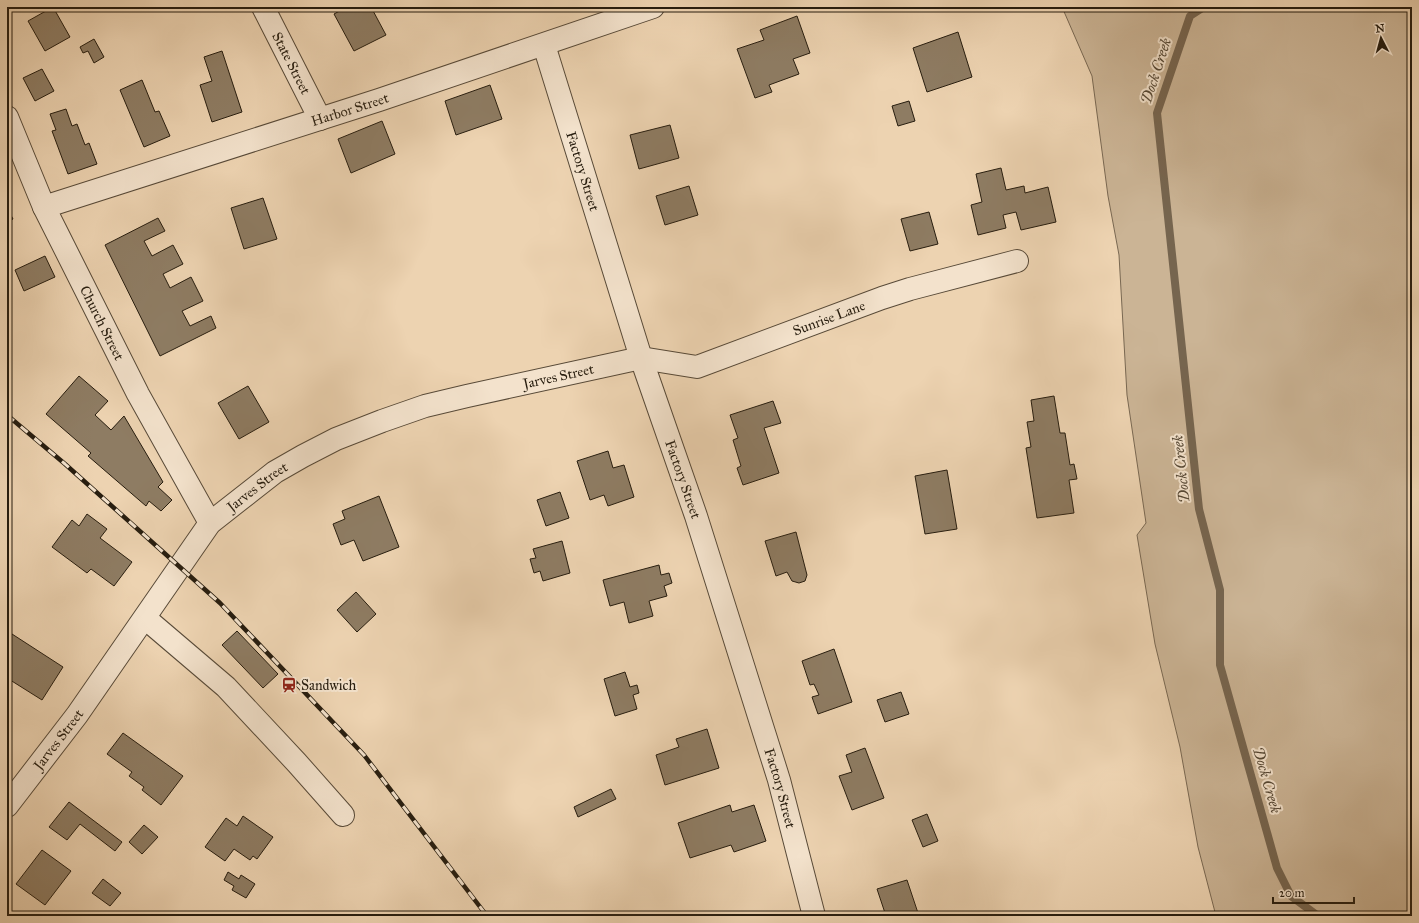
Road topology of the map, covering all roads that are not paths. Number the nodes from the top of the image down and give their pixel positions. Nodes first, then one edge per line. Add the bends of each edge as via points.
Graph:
1 (263, 7) edge
2 (652, 7) edge
3 (618, 13) edge
4 (544, 45) junction
5 (7, 117) edge
6 (320, 119) junction
7 (44, 207) junction
8 (1016, 261) dead end
9 (641, 358) junction
10 (210, 523) junction
11 (145, 618) junction
12 (7, 806) edge
13 (343, 815) dead end
14 (814, 916) edge

1 - 6 street, State Street
2 - 3 street, Harbor Street
3 - 4 street, Harbor Street
4 - 6 street, Harbor Street
4 - 9 street, Factory Street
5 - 7 street, Church Street
6 - 7 street, Harbor Street
7 - 10 street, Church Street via 138,394
8 - 9 street, Sunrise Lane via 882,298 696,367
9 - 10 street, Jarves Street via 425,406 382,420 336,439 275,472
9 - 14 street, Factory Street via 696,516 779,780
10 - 11 street, Jarves Street
11 - 12 street, Jarves Street via 77,715
11 - 13 street via 226,687

